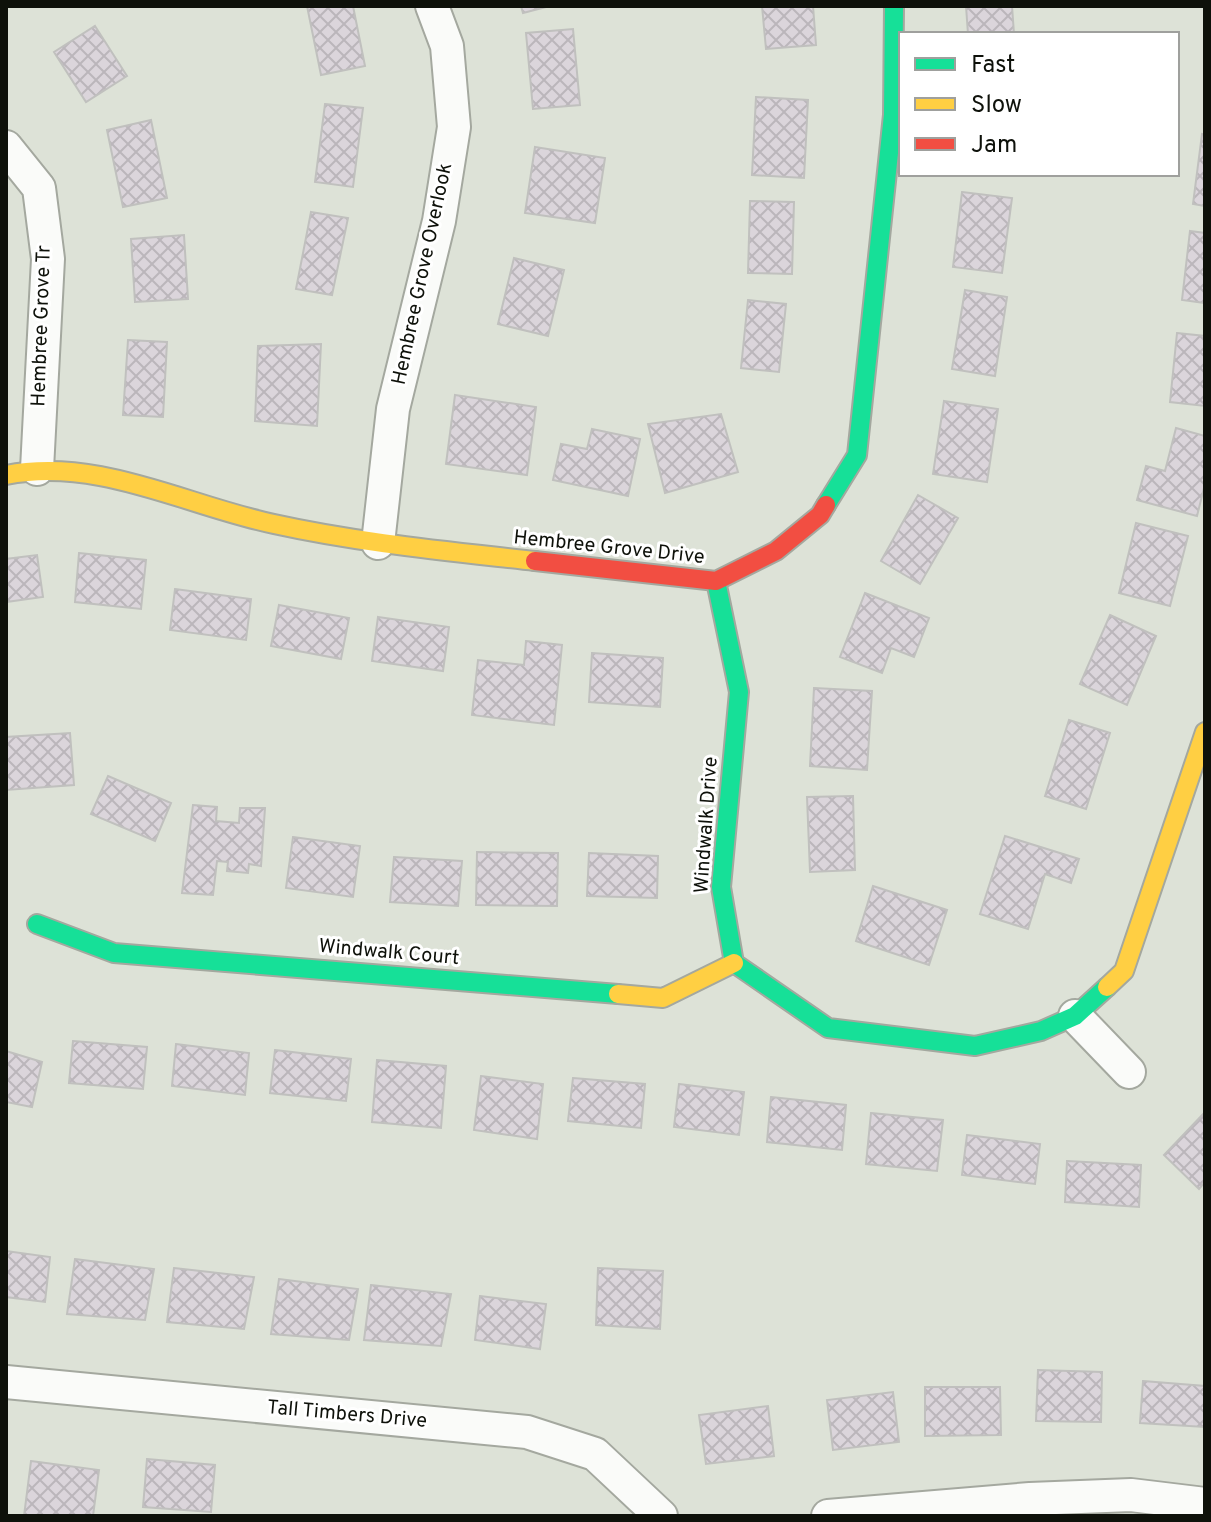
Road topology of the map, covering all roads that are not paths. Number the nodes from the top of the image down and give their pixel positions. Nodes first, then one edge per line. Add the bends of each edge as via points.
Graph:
1 (432, 6) edge
2 (894, 6) edge
3 (6, 147) edge
4 (21, 472) edge
5 (378, 543) junction
6 (716, 581) junction
7 (1205, 732) edge
8 (37, 924) dead end
9 (734, 963) junction
10 (1075, 1016) junction
11 (1129, 1072) dead end
12 (6, 1382) edge
13 (1205, 1504) edge
14 (661, 1516) edge
15 (828, 1516) edge

1 - 5 street, Hembree Grove Overlook via 447,46 454,127 439,221 393,409
2 - 6 street, Hembree Grove Drive via 893,115 857,455 820,515 776,551
3 - 4 street, Hembree Grove Tr via 39,188 48,259
4 - 5 street, Hembree Grove Drive via 112,476 271,524
5 - 6 street, Hembree Grove Drive
6 - 9 street, Windwalk Drive via 739,692 721,887
7 - 10 street via 1124,971
8 - 9 street, Windwalk Court via 114,953 663,998
9 - 10 street via 828,1028 975,1046 1041,1031
10 - 11 street
12 - 14 street, Tall Timbers Drive via 527,1432 595,1454
13 - 15 street via 1131,1495

